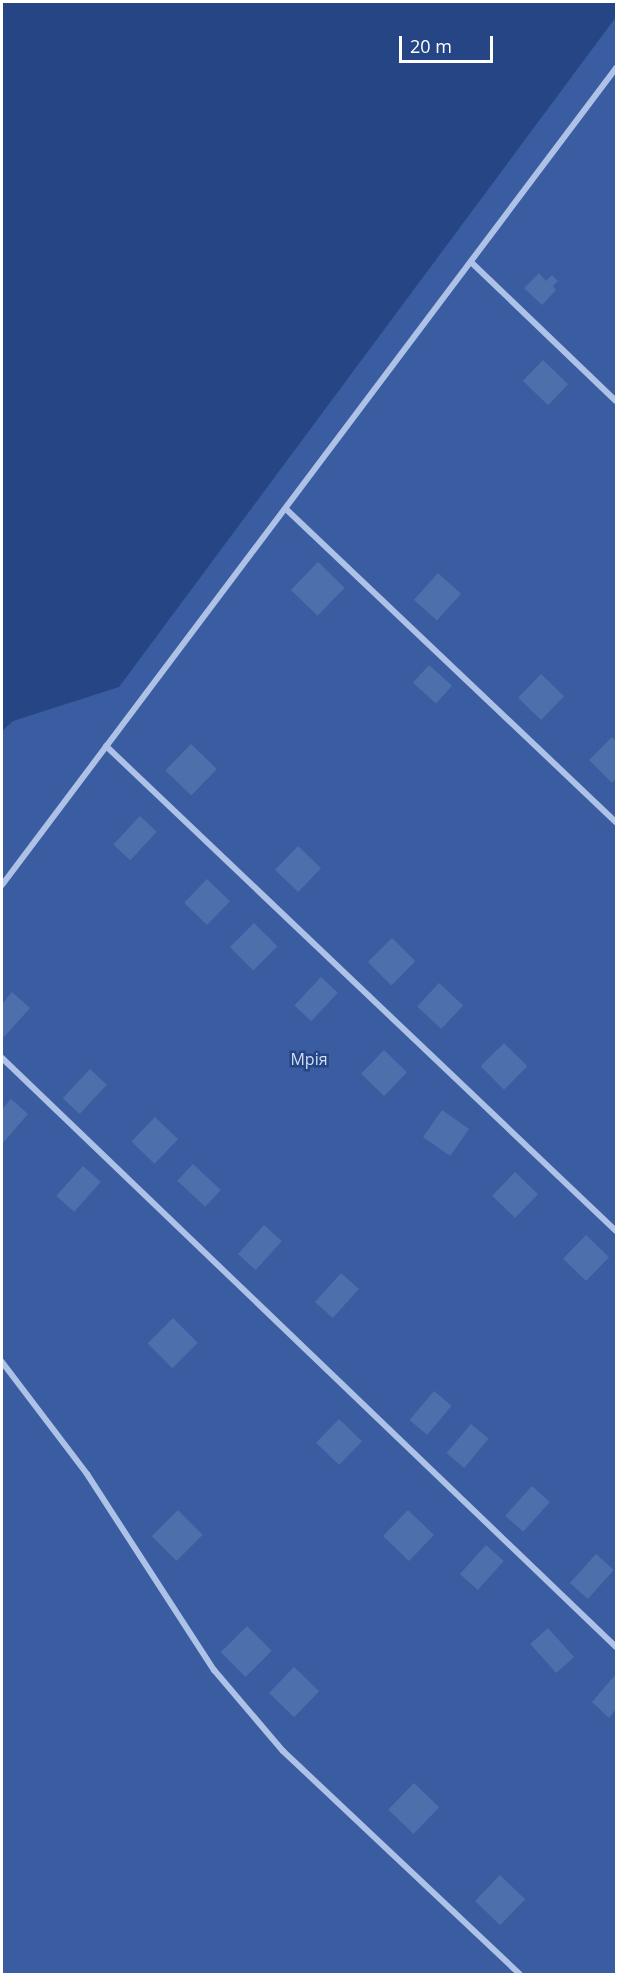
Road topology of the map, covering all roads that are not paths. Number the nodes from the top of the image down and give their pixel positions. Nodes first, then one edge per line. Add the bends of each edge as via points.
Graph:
1 (616, 68) edge
2 (472, 263) junction
3 (616, 402) edge
4 (286, 509) junction
5 (106, 746) junction
6 (616, 822) edge
7 (2, 885) edge
8 (2, 1058) edge
9 (616, 1231) edge
10 (2, 1362) edge
11 (616, 1647) edge
12 (520, 1974) edge

1 - 2 street
2 - 3 street
2 - 4 street
4 - 5 street
4 - 6 street
5 - 7 street
5 - 9 street
8 - 11 street
10 - 12 street via 87,1474 214,1670 283,1751

